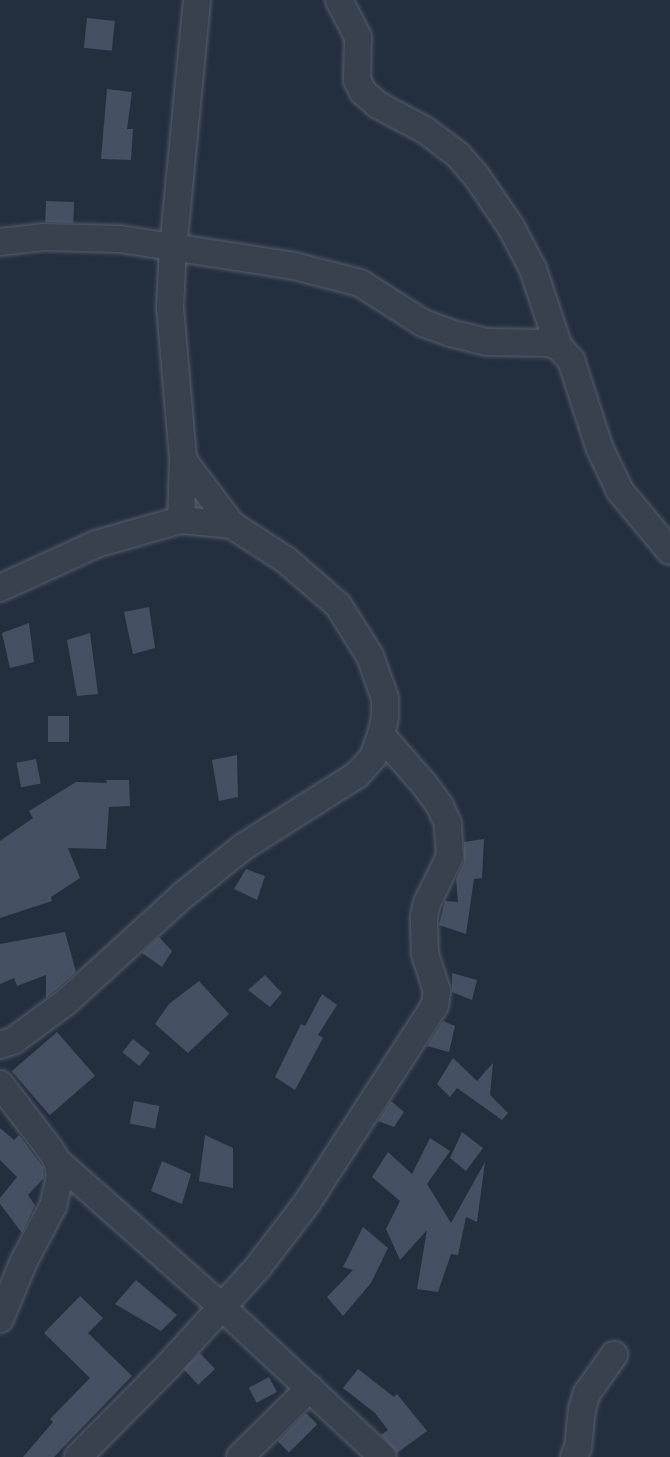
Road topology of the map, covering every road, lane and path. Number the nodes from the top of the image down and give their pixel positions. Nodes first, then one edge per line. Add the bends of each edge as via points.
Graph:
1 (197, 0) edge
2 (339, 0) edge
3 (0, 242) edge
4 (173, 247) junction
5 (559, 347) junction
6 (183, 460) junction
7 (182, 520) junction
8 (232, 525) junction
9 (670, 551) edge
10 (0, 588) edge
11 (381, 735) junction
12 (0, 1045) edge
13 (0, 1084) edge
14 (57, 1161) junction
15 (222, 1306) junction
16 (0, 1319) edge
17 (614, 1355) dead end
18 (310, 1388) junction
19 (78, 1457) edge
20 (240, 1457) edge
21 (383, 1457) edge
22 (574, 1457) edge

1 - 4 street
2 - 5 street via 358,37 357,80 363,92 378,105 425,130 458,155 477,177 511,227 533,269
3 - 4 street via 43,237 120,239
4 - 5 street via 294,266 350,280 375,291 423,323 468,339 549,343
4 - 6 street via 171,307
5 - 9 street via 571,360 600,449 620,491
6 - 7 street
6 - 8 street
7 - 8 street
7 - 10 street via 96,544
8 - 11 street via 286,560 338,605 370,656 385,698 386,717
11 - 12 street via 373,757 357,775 243,847 182,896 67,1001 13,1041
11 - 15 street via 424,784 448,824 450,856 424,917 425,953 437,992 435,1005 307,1203 258,1268
13 - 14 street
14 - 15 street
14 - 16 street via 60,1176 53,1206
15 - 18 street
15 - 19 street
17 - 22 street via 587,1393
18 - 20 street
18 - 21 street

